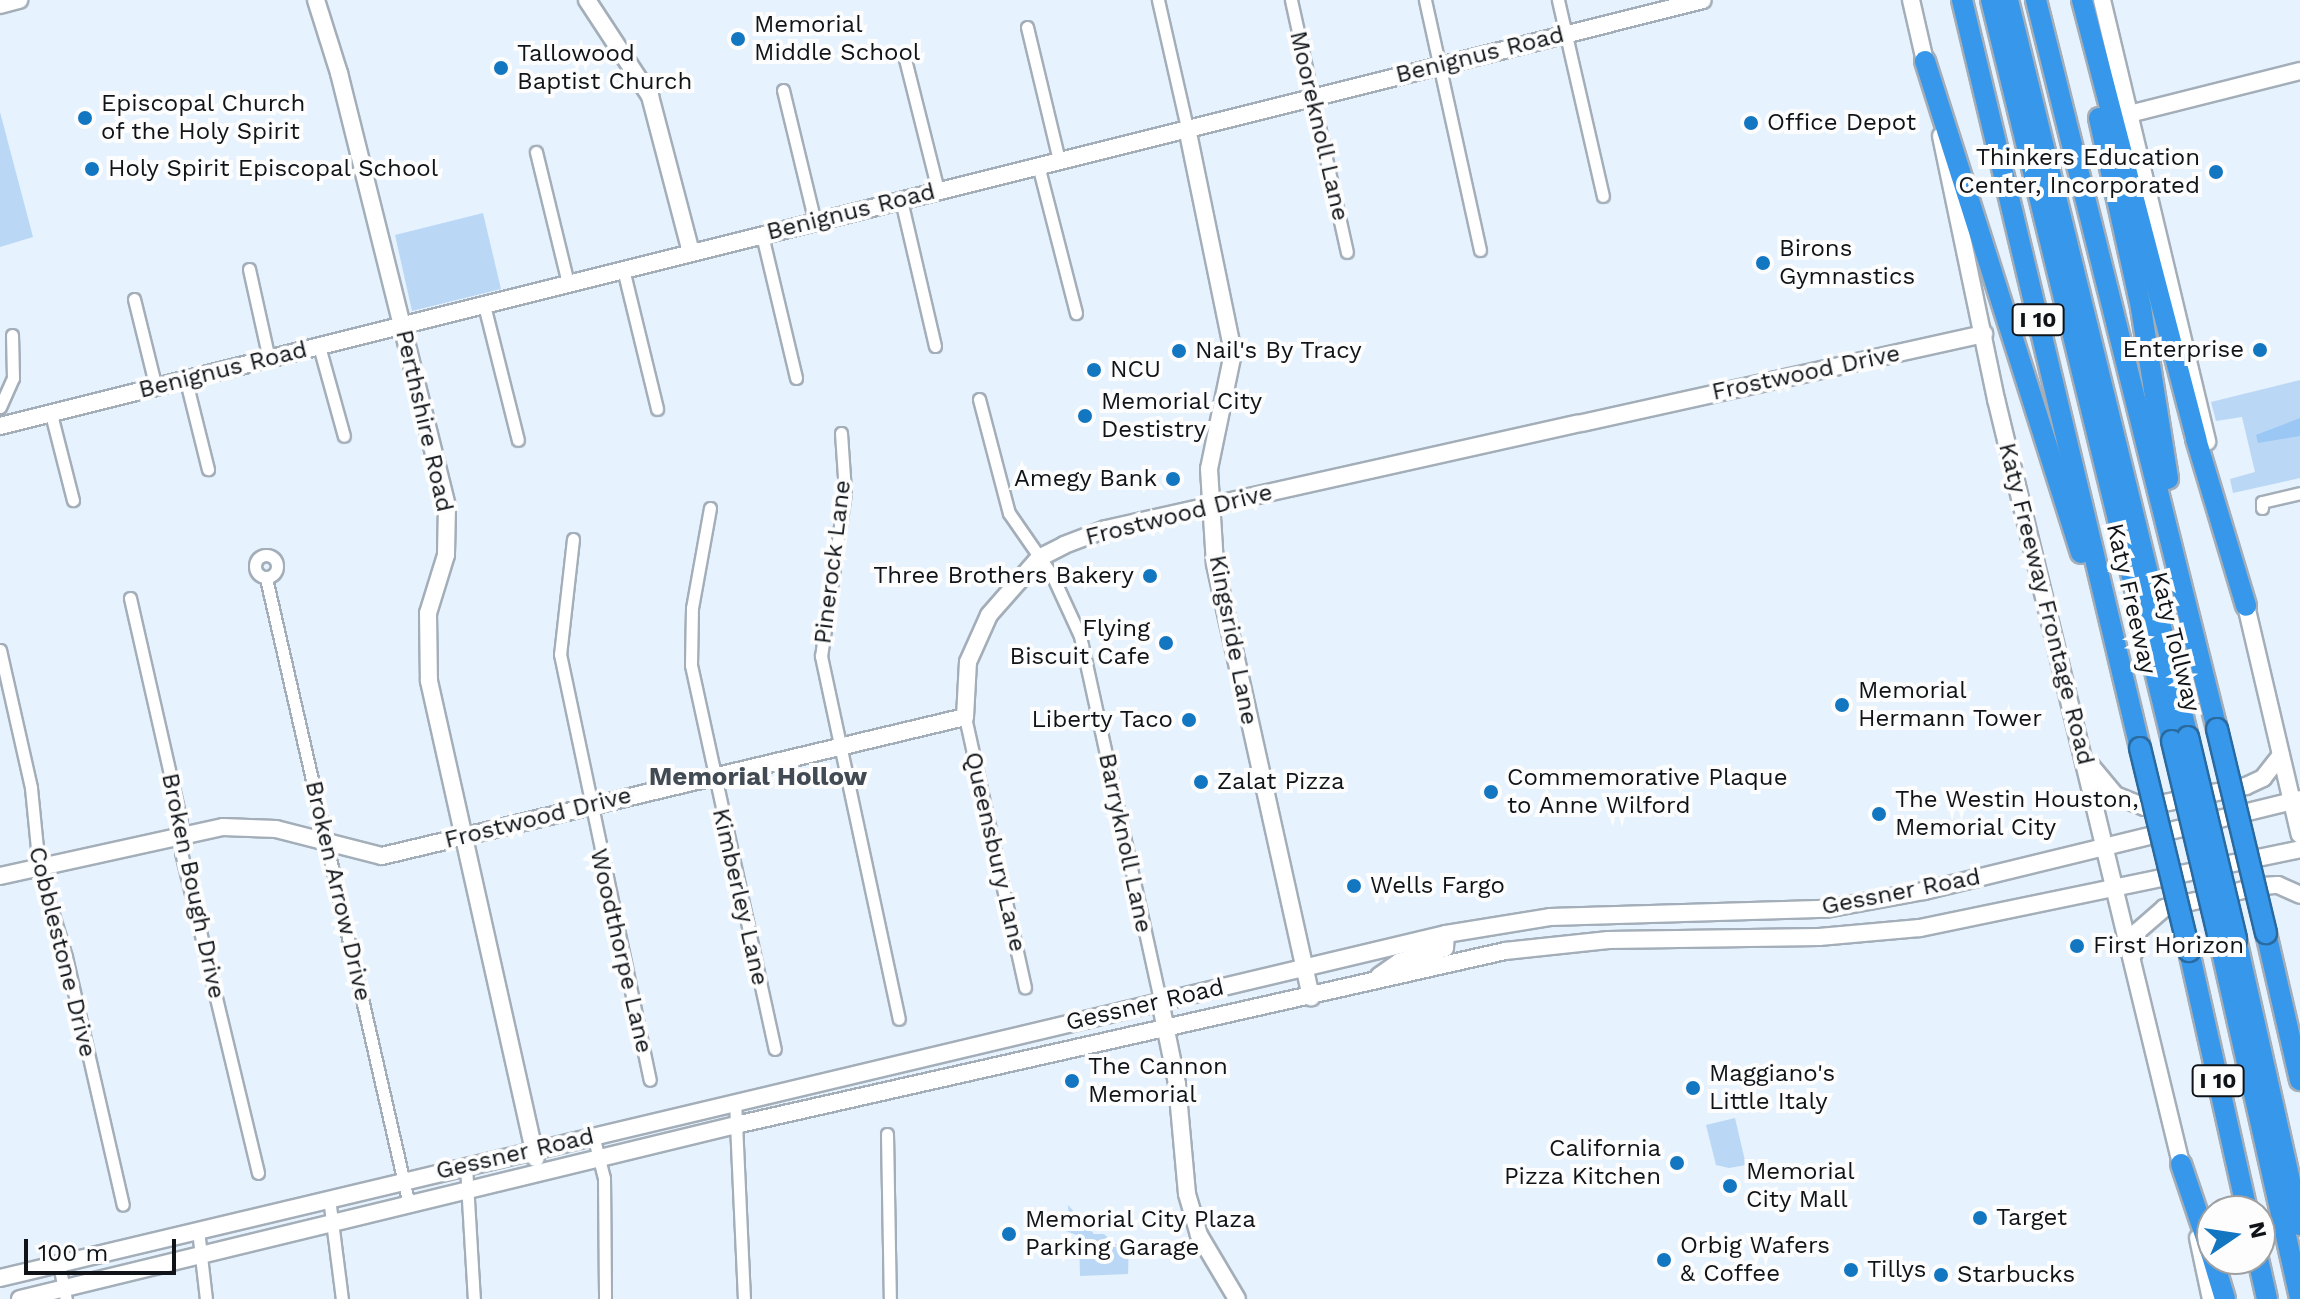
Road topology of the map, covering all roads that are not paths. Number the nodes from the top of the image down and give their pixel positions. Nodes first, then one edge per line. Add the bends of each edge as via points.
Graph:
1 (19, 0) edge
2 (316, 0) edge
3 (587, 0) edge
4 (1158, 0) edge
5 (1291, 0) edge
6 (1425, 0) edge
7 (1558, 0) edge
8 (1703, 0) edge
9 (1911, 0) edge
10 (1962, 0) edge
11 (1991, 0) edge
12 (2008, 0) edge
13 (2036, 0) edge
14 (2072, 0) edge
15 (2082, 0) edge
16 (2102, 0) edge
17 (0, 5) edge
18 (1027, 27) dead end
19 (1566, 34) junction
20 (905, 59) dead end
21 (1925, 61) junction
22 (1440, 66) junction
23 (2300, 71) edge
24 (783, 90) dead end
25 (1312, 97) junction
26 (2129, 114) junction
27 (1187, 128) junction
28 (536, 152) dead end
29 (1059, 160) junction
30 (1038, 165) junction
31 (938, 190) junction
32 (1603, 196) dead end
33 (901, 200) junction
34 (815, 222) junction
35 (762, 235) junction
36 (1480, 250) dead end
37 (691, 252) junction
38 (1347, 252) dead end
39 (249, 269) dead end
40 (623, 269) junction
41 (568, 283) junction
42 (134, 299) dead end
43 (484, 305) junction
44 (1076, 313) dead end
45 (402, 326) junction
46 (1984, 334) junction
47 (12, 335) dead end
48 (319, 346) junction
49 (935, 346) dead end
50 (269, 359) junction
51 (796, 378) dead end
52 (186, 381) junction
53 (156, 388) junction
54 (979, 399) dead end
55 (0, 408) edge
56 (657, 409) dead end
57 (51, 414) junction
58 (1, 426) edge
59 (841, 433) dead end
60 (344, 436) dead end
61 (518, 440) dead end
62 (208, 469) dead end
63 (2300, 493) edge
64 (73, 500) dead end
65 (1210, 506) junction
66 (710, 508) dead end
67 (2262, 508) dead end
68 (573, 539) dead end
69 (1039, 558) junction
70 (266, 578) dead end
71 (130, 598) dead end
72 (2246, 606) junction
73 (2189, 614) junction
74 (2113, 640) junction
75 (0, 650) edge
76 (965, 717) junction
77 (2180, 739) junction
78 (838, 746) junction
79 (2082, 750) junction
80 (2281, 755) junction
81 (713, 776) junction
82 (2296, 800) edge
83 (589, 806) junction
84 (2300, 835) edge
85 (180, 837) junction
86 (462, 837) junction
87 (2105, 844) junction
88 (328, 846) junction
89 (2300, 849) edge
90 (39, 868) junction
91 (0, 876) edge
92 (2114, 884) junction
93 (2300, 895) edge
94 (1446, 934) junction
95 (2228, 941) junction
96 (2132, 959) junction
97 (1302, 968) junction
98 (2275, 974) junction
99 (1371, 982) junction
100 (1025, 987) dead end
101 (1311, 997) junction
102 (1160, 1001) junction
103 (899, 1019) dead end
104 (1165, 1028) junction
105 (2300, 1033) edge
106 (968, 1045) junction
107 (775, 1049) dead end
108 (974, 1071) junction
109 (650, 1080) dead end
110 (2300, 1080) edge
111 (735, 1101) junction
112 (740, 1124) junction
113 (887, 1134) dead end
114 (593, 1135) junction
115 (534, 1149) junction
116 (600, 1158) junction
117 (2181, 1164) junction
118 (466, 1166) junction
119 (258, 1173) dead end
120 (539, 1174) junction
121 (403, 1180) junction
122 (471, 1191) junction
123 (2243, 1195) edge
124 (329, 1198) junction
125 (123, 1205) dead end
126 (409, 1205) junction
127 (2196, 1209) edge
128 (334, 1224) junction
129 (2300, 1225) edge
130 (198, 1230) junction
131 (202, 1255) junction
132 (59, 1264) junction
133 (2218, 1275) edge
134 (2262, 1275) edge
135 (0, 1278) edge
136 (65, 1294) edge
137 (20, 1299) edge
138 (206, 1299) edge
139 (342, 1299) edge
140 (474, 1299) edge
141 (605, 1299) edge
142 (744, 1299) edge
143 (890, 1299) edge
144 (1237, 1299) edge
145 (2211, 1299) edge
146 (2225, 1299) edge
147 (2267, 1299) edge
148 (2300, 1299) edge

1 - 17 main road
2 - 45 main road, Perthshire Road
3 - 37 main road via 635,67 659,123
4 - 27 street, Kingsride Lane
5 - 25 street, Mooreknoll Lane
6 - 22 street
7 - 19 street
8 - 19 main road, Benignus Road
9 - 21 main road, Katy Freeway Frontage Road
10 - 74 highway, Katy Freeway / I 10
11 - 77 highway, Katy Tollway
12 - 77 highway, Katy Tollway
13 - 73 highway
14 - 73 highway via 2141,308
15 - 72 highway via 2196,439
16 - 26 main road
18 - 29 street
19 - 22 main road, Benignus Road
19 - 32 street
20 - 31 street
21 - 46 main road, Katy Freeway Frontage Road
21 - 74 highway via 2067,513
22 - 25 main road, Benignus Road
22 - 36 street
23 - 26 main road
24 - 34 street
25 - 27 main road, Benignus Road
25 - 38 street, Mooreknoll Lane
26 - 72 main road
27 - 29 main road, Benignus Road
27 - 65 main road, Kingsride Lane via 1233,353 1209,469
28 - 41 street
29 - 30 main road, Benignus Road
30 - 31 main road, Benignus Road
30 - 44 street
31 - 33 main road, Benignus Road
33 - 34 main road, Benignus Road
33 - 49 street
34 - 35 main road, Benignus Road
35 - 37 main road, Benignus Road
35 - 51 street
37 - 40 main road, Benignus Road
39 - 50 street
40 - 41 main road, Benignus Road
40 - 56 street
41 - 43 main road, Benignus Road
42 - 53 street
43 - 45 main road, Benignus Road
43 - 61 street
45 - 48 main road, Benignus Road
45 - 86 main road, Perthshire Road via 447,506 446,555 428,613 426,648
46 - 65 main road, Frostwood Drive
46 - 79 main road, Katy Freeway Frontage Road
47 - 55 street via 13,378
48 - 50 main road, Benignus Road
48 - 60 street
50 - 52 main road, Benignus Road
52 - 53 main road, Benignus Road
52 - 62 street
53 - 57 main road, Benignus Road
54 - 69 street, Barryknoll Lane via 1009,513
55 - 58 street
57 - 58 main road, Benignus Road
57 - 64 street
59 - 78 street, Pinerock Lane via 845,492 821,656
63 - 67 street via 2262,502
65 - 69 main road, Frostwood Drive via 1106,529
65 - 97 main road, Kingsride Lane via 1220,590
66 - 81 street, Kimberley Lane via 689,638
68 - 83 street, Woodthorpe Lane via 560,654
69 - 76 main road, Frostwood Drive via 1004,592 978,637 968,662
69 - 102 street, Barryknoll Lane via 1080,636
70 - 88 street, Broken Arrow Drive
71 - 85 street, Broken Bough Drive
72 - 80 main road
73 - 98 highway, bridge
74 - 123 highway, Katy Freeway / I 10, bridge
75 - 90 street, Cobblestone Drive via 31,788
76 - 78 main road, Frostwood Drive
76 - 100 street, Queensbury Lane
77 - 95 highway, Katy Tollway, bridge
78 - 81 main road, Frostwood Drive
78 - 103 street, Pinerock Lane
79 - 80 main road via 2115,795 2145,807 2246,786 2263,778
79 - 87 main road, Katy Freeway Frontage Road
80 - 82 main road
81 - 83 main road, Frostwood Drive
81 - 107 street, Kimberley Lane
82 - 84 main road
82 - 87 main road, Gessner Road
83 - 86 main road, Frostwood Drive
83 - 109 street, Woodthorpe Lane
85 - 88 main road, Frostwood Drive via 253,826
85 - 90 main road, Frostwood Drive
85 - 119 street, Broken Bough Drive
86 - 88 main road, Frostwood Drive via 382,856
86 - 115 main road, Perthshire Road
87 - 92 main road, Katy Freeway Frontage Road
87 - 94 main road, Gessner Road via 1924,891 1826,909 1550,917
88 - 121 street, Broken Arrow Drive
89 - 92 main road, Gessner Road
90 - 91 main road, Frostwood Drive
90 - 125 street, Cobblestone Drive via 66,957
92 - 96 main road, Katy Freeway Frontage Road
92 - 99 main road, Gessner Road via 1920,928 1819,937 1557,943
93 - 96 main road via 2278,885 2262,886 2164,908 2138,931
94 - 97 main road, Gessner Road
94 - 99 main road via 1445,948 1399,962
95 - 129 highway, Katy Tollway
95 - 148 highway, Katy Tollway
96 - 117 main road, Katy Freeway Frontage Road
97 - 101 main road, Kingsride Lane
97 - 102 main road, Gessner Road
98 - 105 highway
98 - 110 highway
99 - 101 main road, Gessner Road
101 - 104 main road, Gessner Road
102 - 104 main road, Barryknoll Lane
102 - 106 main road, Gessner Road
104 - 108 main road, Gessner Road
104 - 144 main road, Barryknoll Lane via 1177,1084 1187,1194 1199,1235
106 - 108 main road
106 - 111 main road, Gessner Road
108 - 112 main road, Gessner Road
111 - 112 street
111 - 114 main road, Gessner Road
112 - 116 main road, Gessner Road
112 - 142 street
113 - 143 street
114 - 115 main road, Gessner Road
114 - 116 street
115 - 118 main road, Gessner Road
115 - 120 main road, Perthshire Road
116 - 120 main road, Gessner Road
116 - 141 street
117 - 127 highway
117 - 145 main road, Katy Freeway Frontage Road
118 - 121 main road, Gessner Road
118 - 122 street
120 - 122 main road, Gessner Road
121 - 124 main road, Gessner Road
121 - 126 street, Broken Arrow Drive
122 - 126 main road, Gessner Road
122 - 140 street
124 - 128 street
124 - 130 main road, Gessner Road
126 - 128 main road, Gessner Road
128 - 131 main road, Gessner Road
128 - 139 street
130 - 131 street
130 - 132 main road, Gessner Road
131 - 136 main road, Gessner Road
131 - 138 street
132 - 135 main road, Gessner Road
132 - 136 street
133 - 146 highway
134 - 147 highway
136 - 137 main road, Gessner Road

